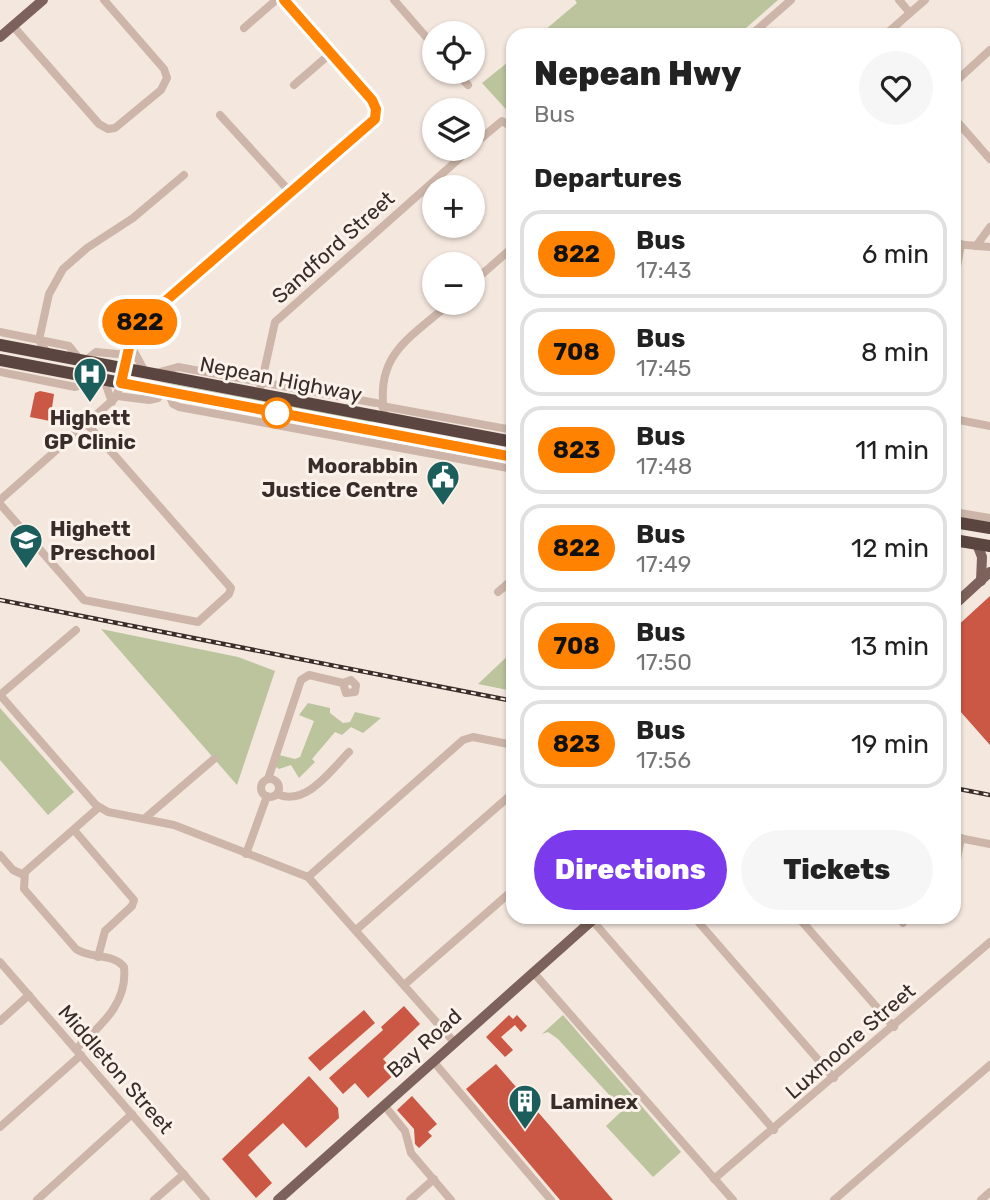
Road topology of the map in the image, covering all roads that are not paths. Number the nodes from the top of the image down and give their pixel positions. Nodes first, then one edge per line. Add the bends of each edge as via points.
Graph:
1 (43, 0) edge
2 (104, 0) edge
3 (276, 0) edge
4 (284, 0) edge
5 (394, 0) edge
6 (791, 0) edge
7 (899, 0) edge
8 (925, 0) edge
9 (910, 13) junction
10 (13, 26) junction
11 (244, 28) dead end
12 (759, 28) edge
13 (893, 28) edge
14 (422, 32) edge
15 (0, 37) edge
16 (990, 50) edge
17 (331, 54) junction
18 (961, 77) edge
19 (294, 85) dead end
20 (220, 115) dead end
21 (506, 122) edge
22 (961, 126) edge
23 (485, 137) edge
24 (990, 159) edge
25 (456, 161) edge
26 (184, 175) dead end
27 (290, 193) junction
28 (990, 227) edge
29 (961, 244) edge
30 (976, 246) junction
31 (990, 247) edge
32 (506, 253) edge
33 (485, 272) edge
34 (437, 315) edge
35 (0, 332) edge
36 (39, 340) junction
37 (130, 344) junction
38 (0, 345) edge
39 (48, 354) junction
40 (128, 355) junction
41 (0, 360) edge
42 (83, 361) junction
43 (124, 369) junction
44 (0, 372) edge
45 (149, 374) junction
46 (102, 379) junction
47 (260, 388) junction
48 (160, 391) junction
49 (117, 393) junction
50 (379, 411) junction
51 (961, 420) edge
52 (87, 424) junction
53 (342, 425) junction
54 (990, 426) edge
55 (377, 432) junction
56 (506, 434) edge
57 (407, 438) junction
58 (351, 439) junction
59 (393, 447) junction
60 (506, 456) edge
61 (506, 468) edge
62 (0, 502) edge
63 (961, 513) edge
64 (990, 518) edge
65 (961, 523) edge
66 (990, 528) edge
67 (961, 541) edge
68 (983, 545) edge
69 (990, 572) edge
70 (981, 581) junction
71 (506, 585) edge
72 (498, 592) dead end
73 (961, 599) edge
74 (76, 630) dead end
75 (343, 683) dead end
76 (0, 695) edge
77 (506, 744) edge
78 (349, 752) dead end
79 (214, 760) dead end
80 (268, 779) junction
81 (265, 794) junction
82 (277, 794) junction
83 (506, 799) edge
84 (160, 806) junction
85 (98, 808) junction
86 (144, 819) junction
87 (154, 821) junction
88 (74, 830) junction
89 (961, 839) edge
90 (990, 844) edge
91 (247, 850) junction
92 (0, 855) edge
93 (24, 875) junction
94 (308, 877) junction
95 (506, 896) edge
96 (588, 924) edge
97 (598, 924) edge
98 (700, 924) edge
99 (804, 924) edge
100 (356, 930) junction
101 (990, 942) edge
102 (98, 957) junction
103 (0, 962) edge
104 (533, 972) junction
105 (404, 985) junction
106 (29, 995) junction
107 (0, 1021) edge
108 (894, 1027) junction
109 (454, 1042) junction
110 (78, 1052) junction
111 (433, 1061) junction
112 (990, 1065) edge
113 (834, 1078) junction
114 (384, 1105) junction
115 (132, 1114) junction
116 (0, 1127) edge
117 (774, 1130) junction
118 (184, 1174) junction
119 (433, 1180) junction
120 (715, 1181) junction
121 (990, 1192) edge
122 (37, 1200) edge
123 (155, 1200) edge
124 (206, 1200) edge
125 (278, 1200) edge
126 (411, 1200) edge
127 (451, 1200) edge
128 (551, 1200) edge
129 (733, 1200) edge
130 (834, 1200) edge
131 (981, 1200) edge

1 - 10 main road
2 - 10 street via 167,78 161,90 115,128 99,124
3 - 11 street
4 - 17 street
5 - 14 street
6 - 12 street
7 - 9 street
8 - 9 street
9 - 13 street
10 - 15 main road
16 - 18 street
17 - 19 street
17 - 27 street via 374,104 375,117
20 - 27 street
21 - 23 street, Sandford Street
22 - 24 street
25 - 47 street, Sandford Street via 275,322
26 - 36 street via 63,269 48,294
27 - 37 street via 139,324
28 - 30 street
29 - 30 street
30 - 31 street
32 - 33 street
34 - 50 street via 391,357
35 - 36 street
36 - 39 street
36 - 42 street via 69,346
37 - 40 street
37 - 45 street
38 - 39 highway, Nepean Highway
39 - 42 highway, Nepean Highway
40 - 42 street via 96,352
40 - 43 street
41 - 46 highway, Nepean Highway
42 - 43 highway, Nepean Highway
43 - 45 highway, Nepean Highway
43 - 49 street
44 - 46 street via 75,387
45 - 47 highway, Nepean Highway
45 - 48 highway
46 - 49 highway, Nepean Highway
46 - 49 street
47 - 50 highway, Nepean Highway
48 - 49 highway, Nepean Highway
48 - 53 highway, Nepean Highway
48 - 58 street via 180,407
49 - 52 street
50 - 55 street
50 - 56 highway, Nepean Highway
51 - 54 street
52 - 62 street
52 - 62 street via 231,588 198,622 84,600
53 - 55 highway, Nepean Highway
53 - 58 street, Nepean Highway
55 - 57 highway, Nepean Highway
57 - 59 street
57 - 60 highway, Nepean Highway
58 - 59 street
59 - 61 street
63 - 64 street
65 - 66 highway
67 - 68 highway
68 - 70 main road
69 - 70 main road
70 - 73 main road
71 - 72 street
74 - 76 street
75 - 80 street via 309,675 301,680
76 - 85 street
77 - 94 street via 473,737 463,740
78 - 82 street via 303,795
79 - 84 street
80 - 81 street via 262,783
80 - 82 street via 278,782
81 - 82 street
81 - 91 street
83 - 100 street
84 - 86 street
84 - 87 street
85 - 86 street
85 - 88 street
86 - 87 street
87 - 91 street
88 - 93 street
88 - 102 street via 134,900 105,931
89 - 90 street
91 - 94 street
92 - 93 street
93 - 102 street via 24,889 76,949
94 - 100 street
95 - 105 street
96 - 104 main road, Bay Road
97 - 117 street
98 - 113 street
99 - 108 street
100 - 105 street
101 - 108 street, Luxmoore Street
102 - 110 street via 122,962 121,994 106,1021
103 - 106 street, Middleton Street
104 - 109 main road, Bay Road
104 - 120 street
105 - 109 street
106 - 107 street
106 - 110 street, Middleton Street
108 - 113 street, Luxmoore Street
109 - 111 main road, Bay Road
110 - 115 street, Middleton Street
110 - 116 street
111 - 114 main road, Bay Road
111 - 128 street
112 - 130 street
113 - 117 street, Luxmoore Street
114 - 119 street via 405,1131 411,1153
114 - 125 main road, Bay Road
115 - 118 street, Middleton Street
115 - 122 street
117 - 120 street, Luxmoore Street
118 - 123 street
118 - 124 street, Middleton Street
119 - 126 street
119 - 127 street
120 - 129 street
121 - 131 street

